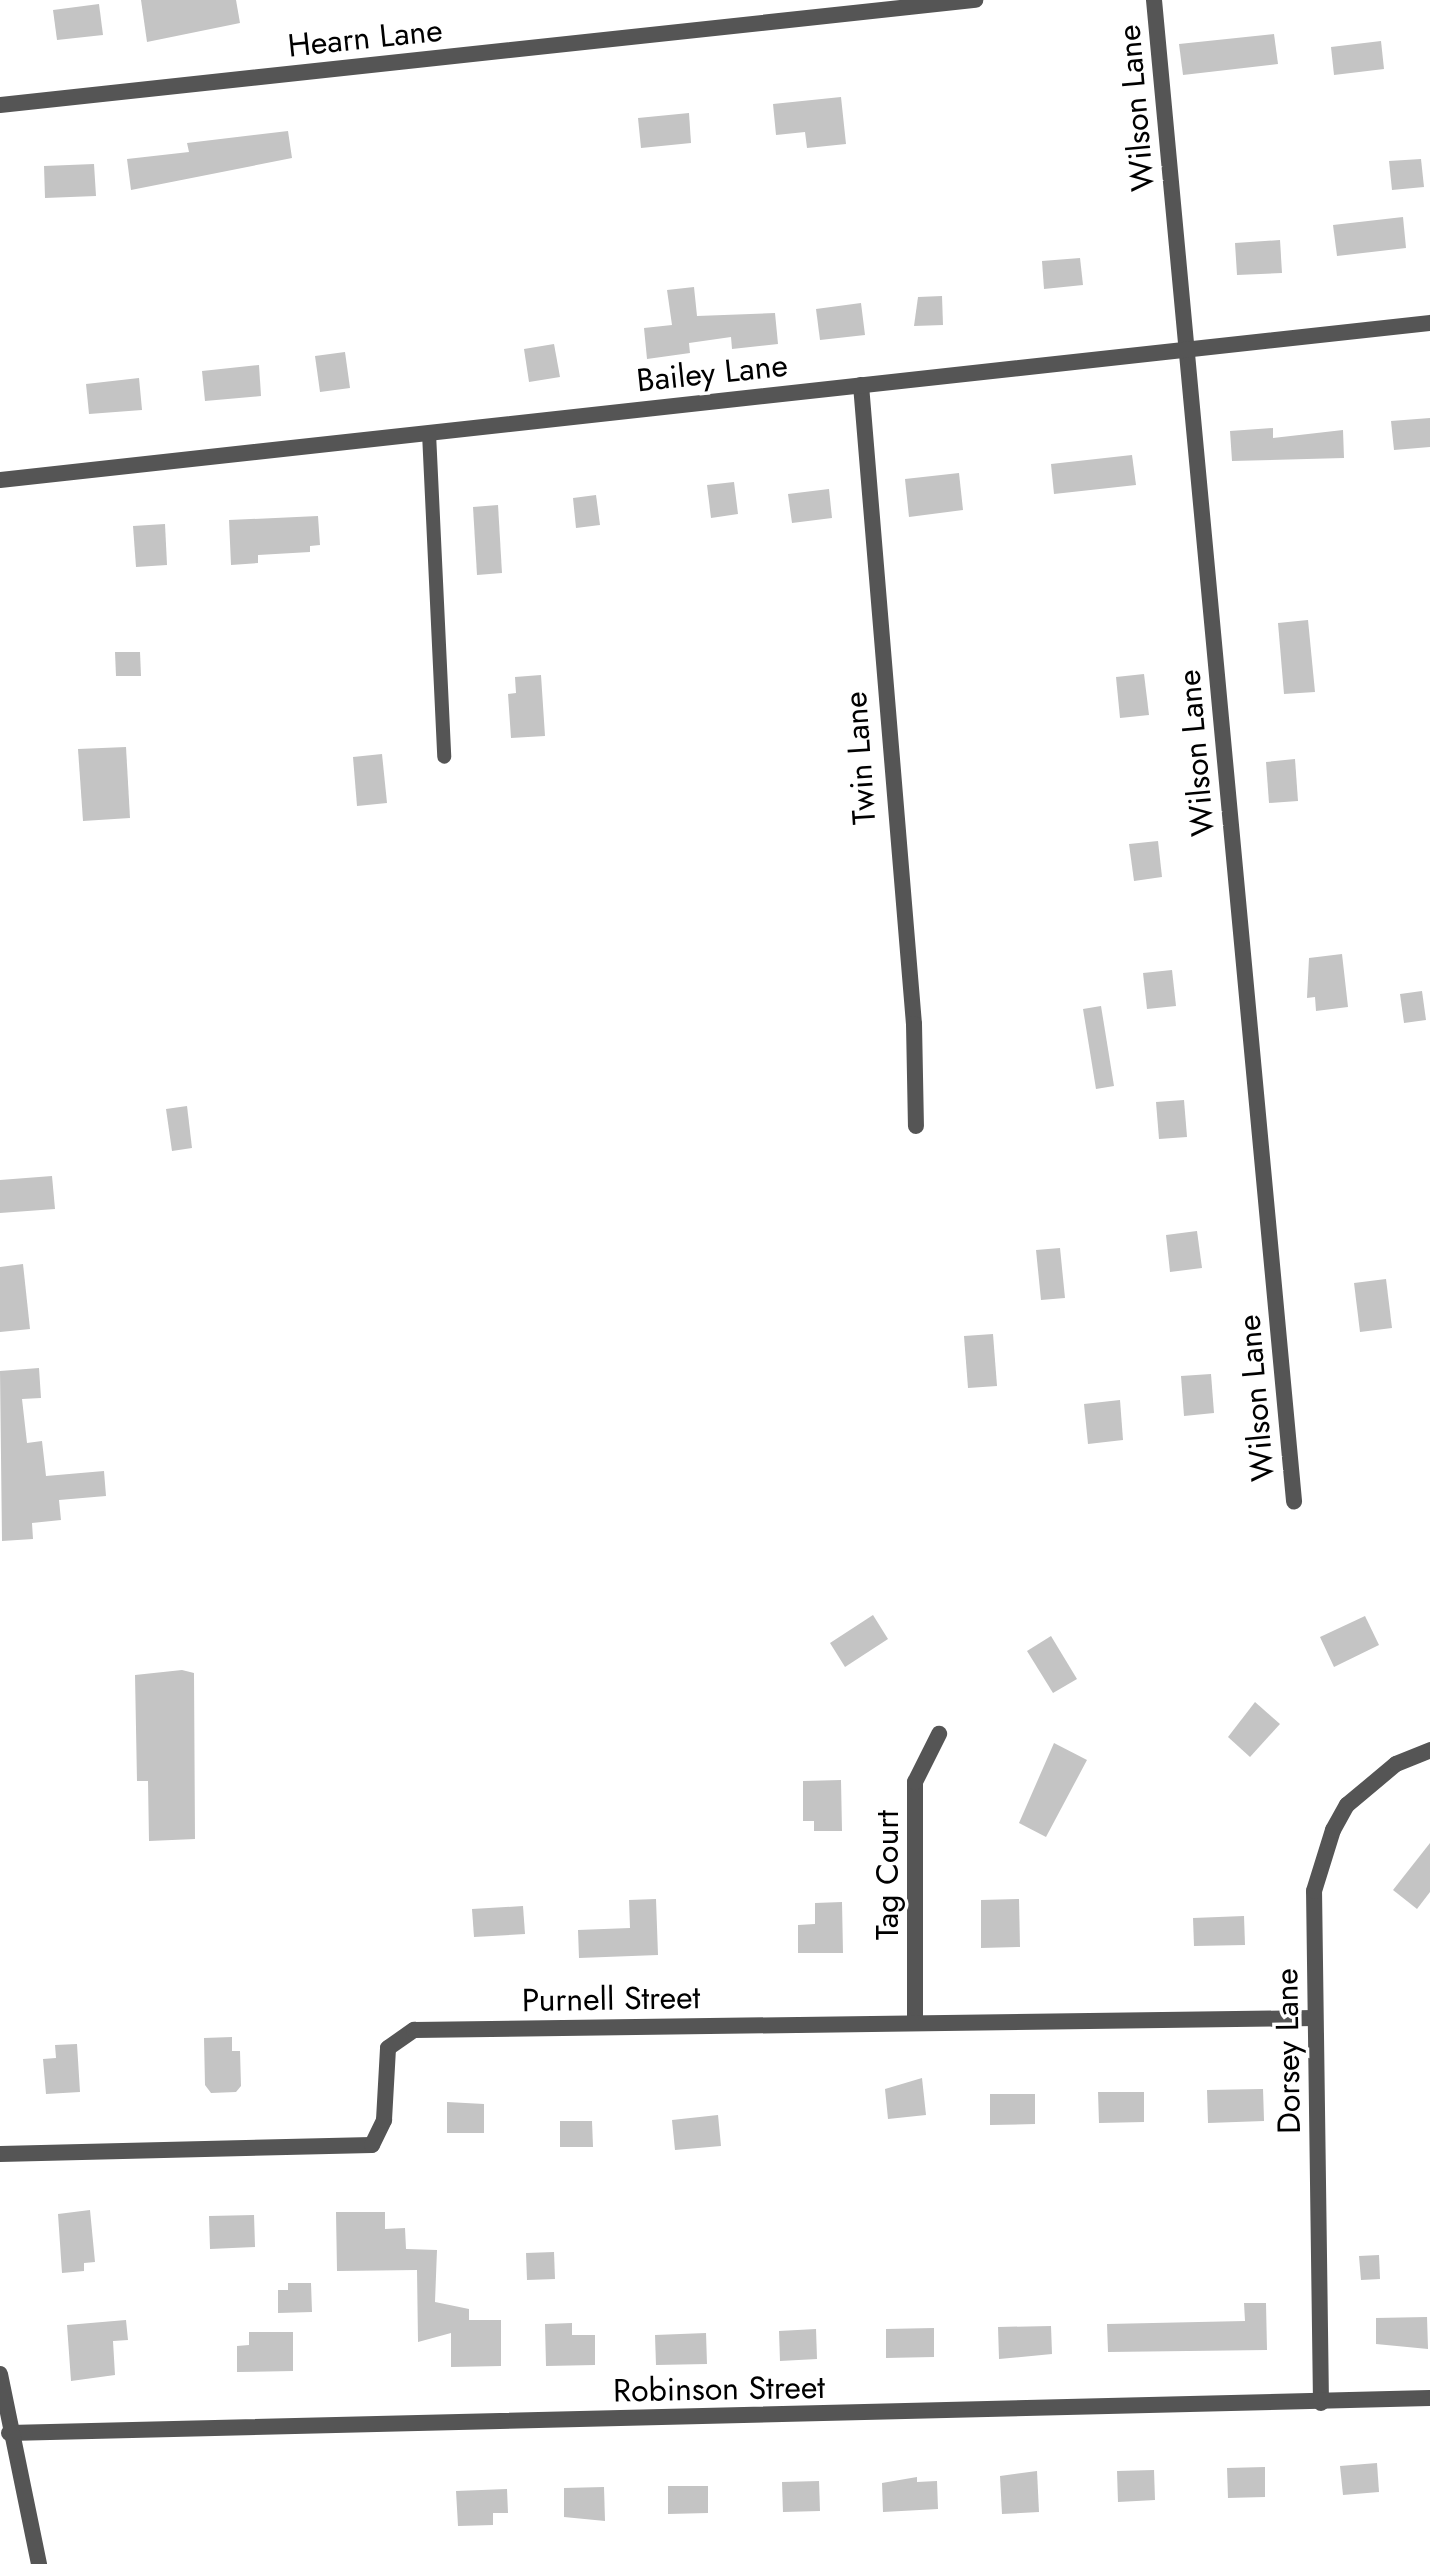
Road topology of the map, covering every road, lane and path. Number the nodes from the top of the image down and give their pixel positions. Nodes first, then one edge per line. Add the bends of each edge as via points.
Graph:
1 (975, 0) edge
2 (1154, 0) edge
3 (0, 105) edge
4 (1430, 323) edge
5 (1186, 351) junction
6 (861, 385) junction
7 (429, 433) junction
8 (0, 480) edge
9 (444, 757) dead end
10 (916, 1126) dead end
11 (1294, 1501) dead end
12 (939, 1734) dead end
13 (1430, 1750) edge
14 (1314, 2018) junction
15 (915, 2022) junction
16 (0, 2154) edge
17 (0, 2374) edge
18 (1430, 2398) edge
19 (1321, 2403) junction
20 (9, 2433) junction
21 (39, 2564) edge

1 - 3 street, Hearn Lane
2 - 5 street, Wilson Lane
4 - 5 street, Bailey Lane
5 - 6 street, Bailey Lane
5 - 11 street, Wilson Lane
6 - 7 street, Bailey Lane
6 - 10 street, Twin Lane via 898,889 912,994
7 - 8 street, Bailey Lane
7 - 9 lane
12 - 15 street, Tag Court via 915,1782
13 - 14 street, Dorsey Lane via 1369,1782 1333,1830 1314,1891
14 - 15 street, Purnell Street
14 - 19 street, Dorsey Lane
15 - 16 street, Purnell Street via 414,2030 388,2048 384,2120 372,2145
17 - 20 street
18 - 19 street, Robinson Street
19 - 20 street, Robinson Street
20 - 21 street

